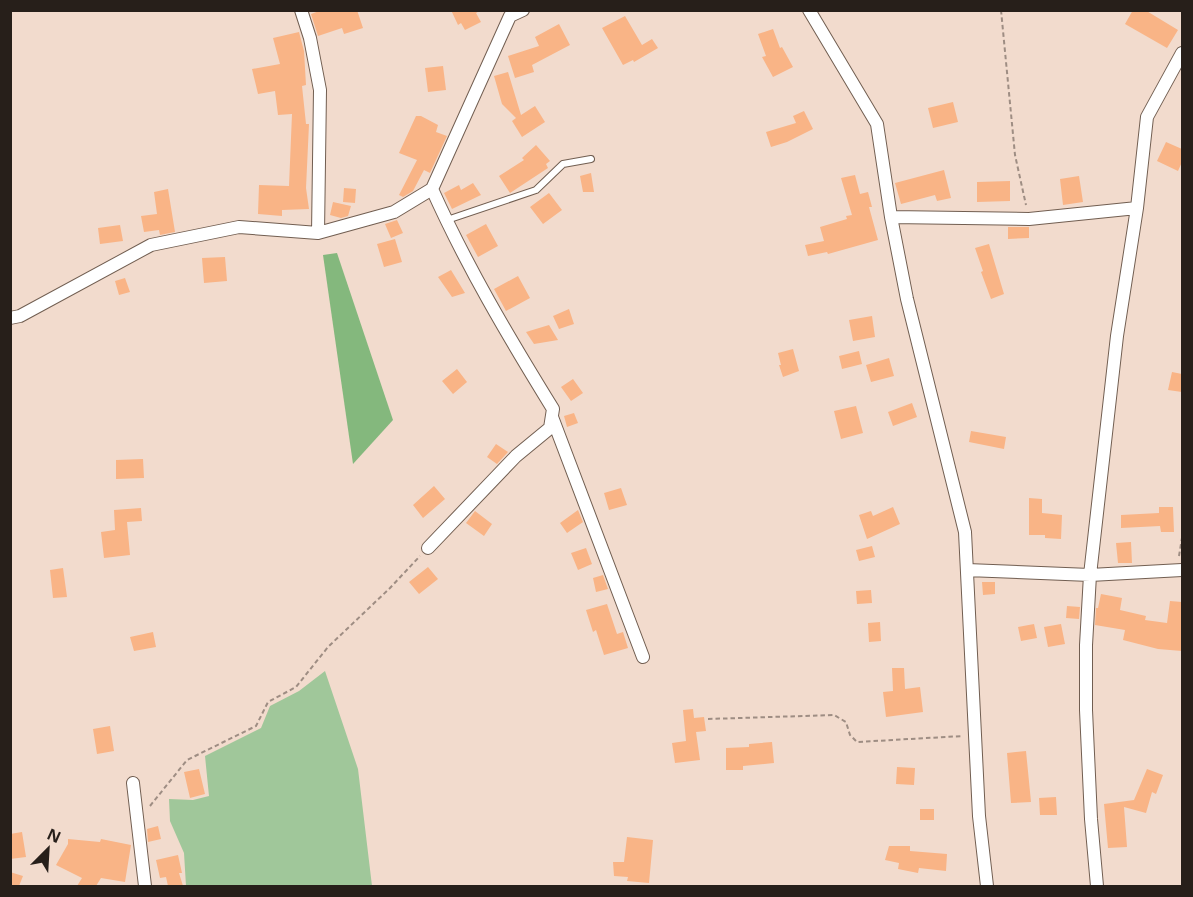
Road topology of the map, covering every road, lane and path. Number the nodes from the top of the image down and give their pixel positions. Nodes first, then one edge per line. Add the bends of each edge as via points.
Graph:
1 (301, 10) edge
2 (523, 10) edge
3 (809, 10) edge
4 (1001, 10) edge
5 (1182, 53) edge
6 (591, 159) dead end
7 (432, 189) junction
8 (1137, 208) junction
9 (891, 217) junction
10 (1029, 219) junction
11 (446, 220) junction
12 (318, 233) junction
13 (10, 318) edge
14 (552, 416) junction
15 (1182, 538) edge
16 (428, 548) joint
17 (967, 570) junction
18 (1180, 570) edge
19 (1090, 575) junction
20 (643, 657) dead end
21 (708, 719) dead end
22 (975, 735) junction
23 (133, 783) dead end
24 (138, 822) junction
25 (145, 886) edge
26 (987, 886) edge
27 (1097, 886) edge

1 - 12 street via 320,90
2 - 7 street via 510,16
3 - 9 street via 877,124
4 - 10 path via 1015,154
5 - 8 street via 1147,117
6 - 11 lane via 563,164 536,190
7 - 11 street
7 - 12 street via 394,212
8 - 10 street
8 - 19 street via 1117,336
9 - 10 street
9 - 17 street via 907,299 965,532
11 - 14 street via 499,320 553,408
12 - 13 street via 239,227 151,245
14 - 16 street via 550,428 516,456
14 - 20 street
15 - 18 path
16 - 24 path via 328,647 296,687 268,702 256,726 187,760
17 - 19 street
17 - 22 street
18 - 19 street
19 - 27 street via 1086,710
21 - 22 path via 834,716 846,722 857,742
22 - 26 street
23 - 24 street
24 - 25 street

